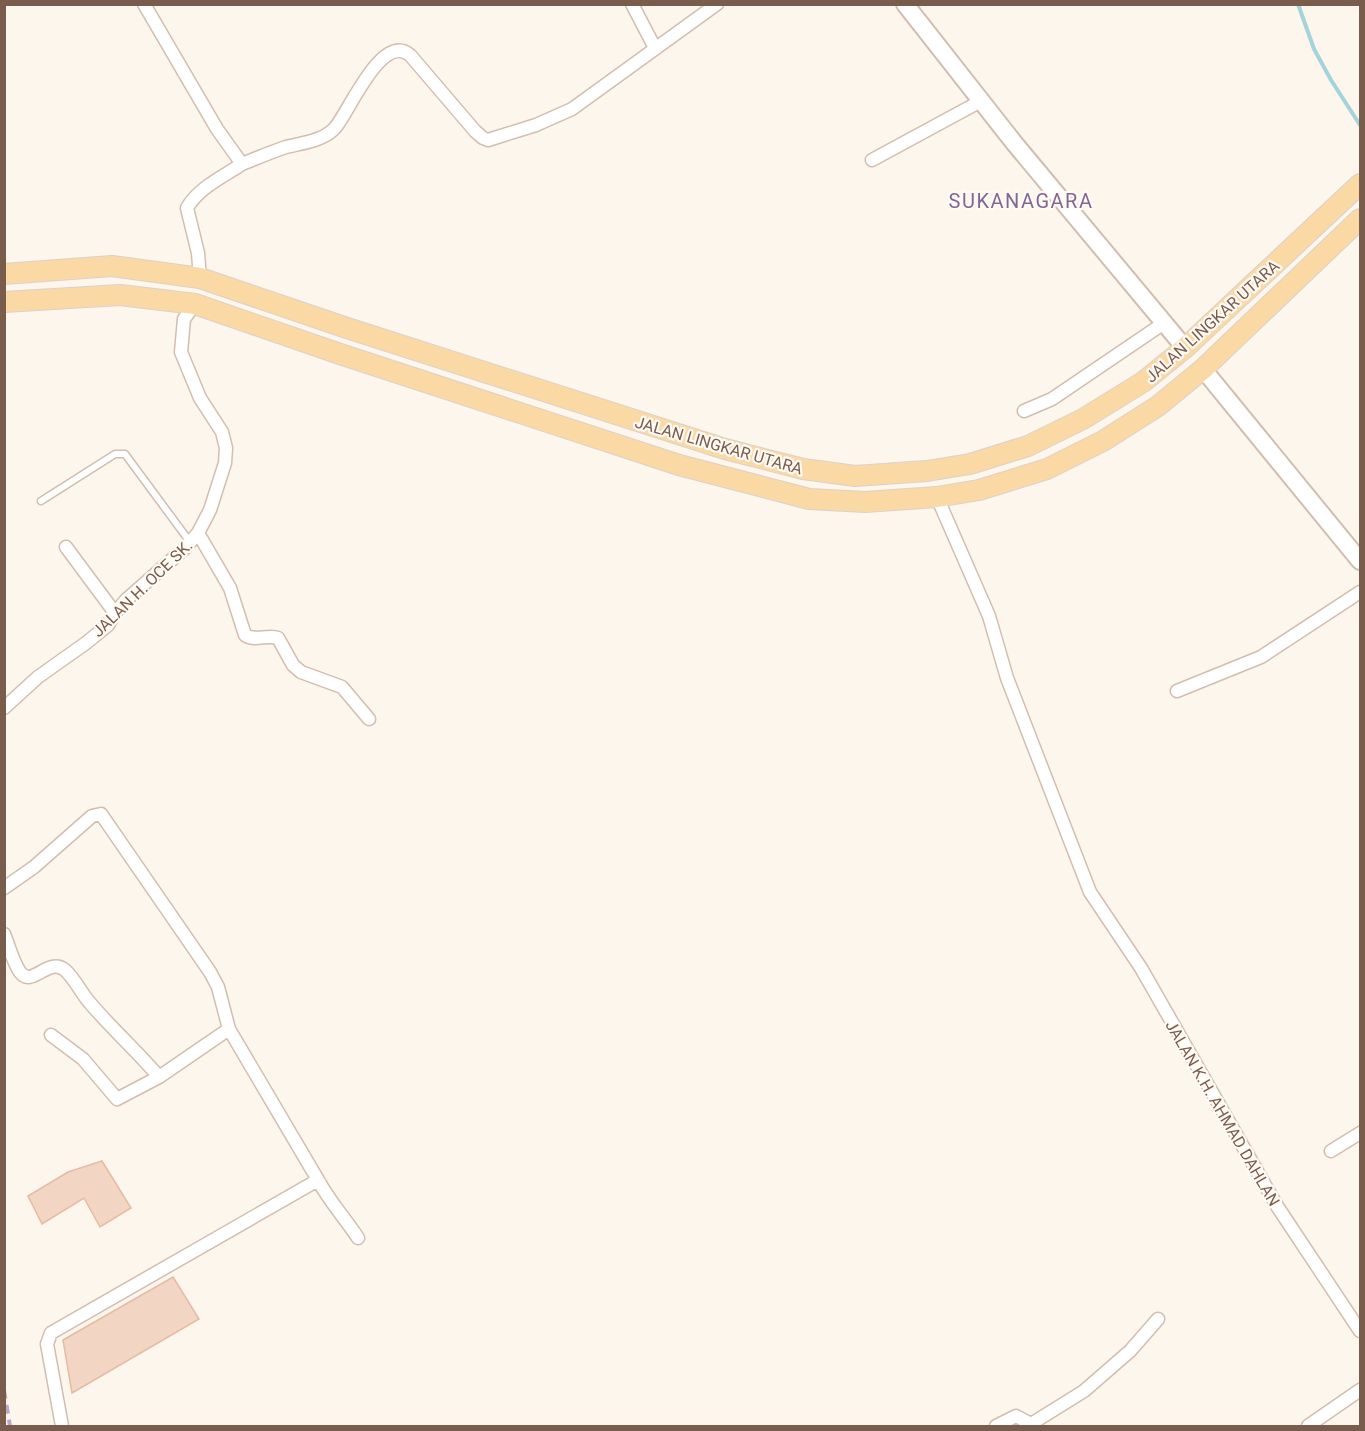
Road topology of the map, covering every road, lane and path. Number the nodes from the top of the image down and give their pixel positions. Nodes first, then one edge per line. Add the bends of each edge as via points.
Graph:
1 (144, 4) edge
2 (632, 4) edge
3 (717, 4) edge
4 (905, 4) edge
5 (655, 48) junction
6 (981, 101) junction
7 (872, 160) dead end
8 (243, 164) junction
9 (1360, 184) edge
10 (1360, 219) edge
11 (1307, 235) junction
12 (1323, 253) junction
13 (9, 273) edge
14 (200, 278) junction
15 (9, 301) edge
16 (195, 304) junction
17 (1164, 323) junction
18 (347, 328) junction
19 (1185, 348) junction
20 (340, 354) junction
21 (1203, 369) junction
22 (1024, 411) dead end
23 (1042, 440) junction
24 (725, 450) junction
25 (1056, 465) junction
26 (720, 477) junction
27 (937, 497) junction
28 (41, 501) dead end
29 (194, 537) junction
30 (66, 547) dead end
31 (1360, 561) edge
32 (1360, 592) edge
33 (115, 613) junction
34 (1177, 692) dead end
35 (4, 708) edge
36 (369, 719) dead end
37 (4, 888) edge
38 (4, 934) edge
39 (229, 1029) junction
40 (51, 1035) dead end
41 (159, 1077) junction
42 (1360, 1133) edge
43 (1331, 1151) dead end
44 (318, 1180) junction
45 (358, 1238) dead end
46 (1158, 1319) dead end
47 (1360, 1331) edge
48 (1360, 1390) edge
49 (62, 1426) edge
50 (996, 1426) edge
51 (1308, 1426) edge

1 - 8 street via 217,129
2 - 5 street
3 - 5 street
4 - 6 street
5 - 8 street via 572,109 488,140 475,131 410,55 403,50 394,51 367,75 343,118 326,136
6 - 7 street
6 - 17 street
8 - 14 street via 204,190 188,208
9 - 11 main road, JALAN LINGKAR UTARA
10 - 12 main road, JALAN LINGKAR UTARA
11 - 12 main road
11 - 19 main road, JALAN LINGKAR UTARA
12 - 21 main road, JALAN LINGKAR UTARA
13 - 14 main road, JALAN LINGKAR UTARA via 112,266
13 - 15 main road
14 - 18 main road, JALAN LINGKAR UTARA
15 - 16 main road, JALAN LINGKAR UTARA via 120,295
16 - 20 main road, JALAN LINGKAR UTARA
16 - 29 street, JALAN H. OCE SK. via 184,319 182,352 200,398 222,432 226,448 210,510
17 - 19 street
17 - 22 street via 1052,399
18 - 20 main road
18 - 24 main road, JALAN LINGKAR UTARA
19 - 23 main road, JALAN LINGKAR UTARA via 1143,382
20 - 26 main road, JALAN LINGKAR UTARA
21 - 25 main road, JALAN LINGKAR UTARA via 1158,406
21 - 31 street
23 - 24 main road, JALAN LINGKAR UTARA via 970,464 855,476 803,469
23 - 25 main road
24 - 26 main road
25 - 27 main road, JALAN LINGKAR UTARA via 979,490
26 - 27 main road, JALAN LINGKAR UTARA via 809,499 865,502
27 - 47 street, JALAN K.H. AHMAD DAHLAN via 989,616 1007,678 1090,892 1141,968 1276,1206
28 - 29 lane via 121,453
29 - 33 street, JALAN H. OCE SK.
29 - 36 street via 230,588 245,635 278,638 293,665 301,672 342,687
30 - 33 street
32 - 34 street via 1261,657
33 - 35 street, JALAN H. OCE SK. via 103,629 38,677
37 - 39 street via 92,816 101,814 210,972
38 - 41 street via 20,972 32,977 49,967 61,967
39 - 41 street
39 - 44 street
40 - 41 street via 88,1064 117,1098
42 - 43 street
44 - 45 street
44 - 49 street via 51,1333 47,1344
46 - 50 street via 1130,1351 1084,1391 1031,1424 1016,1416
48 - 51 street

